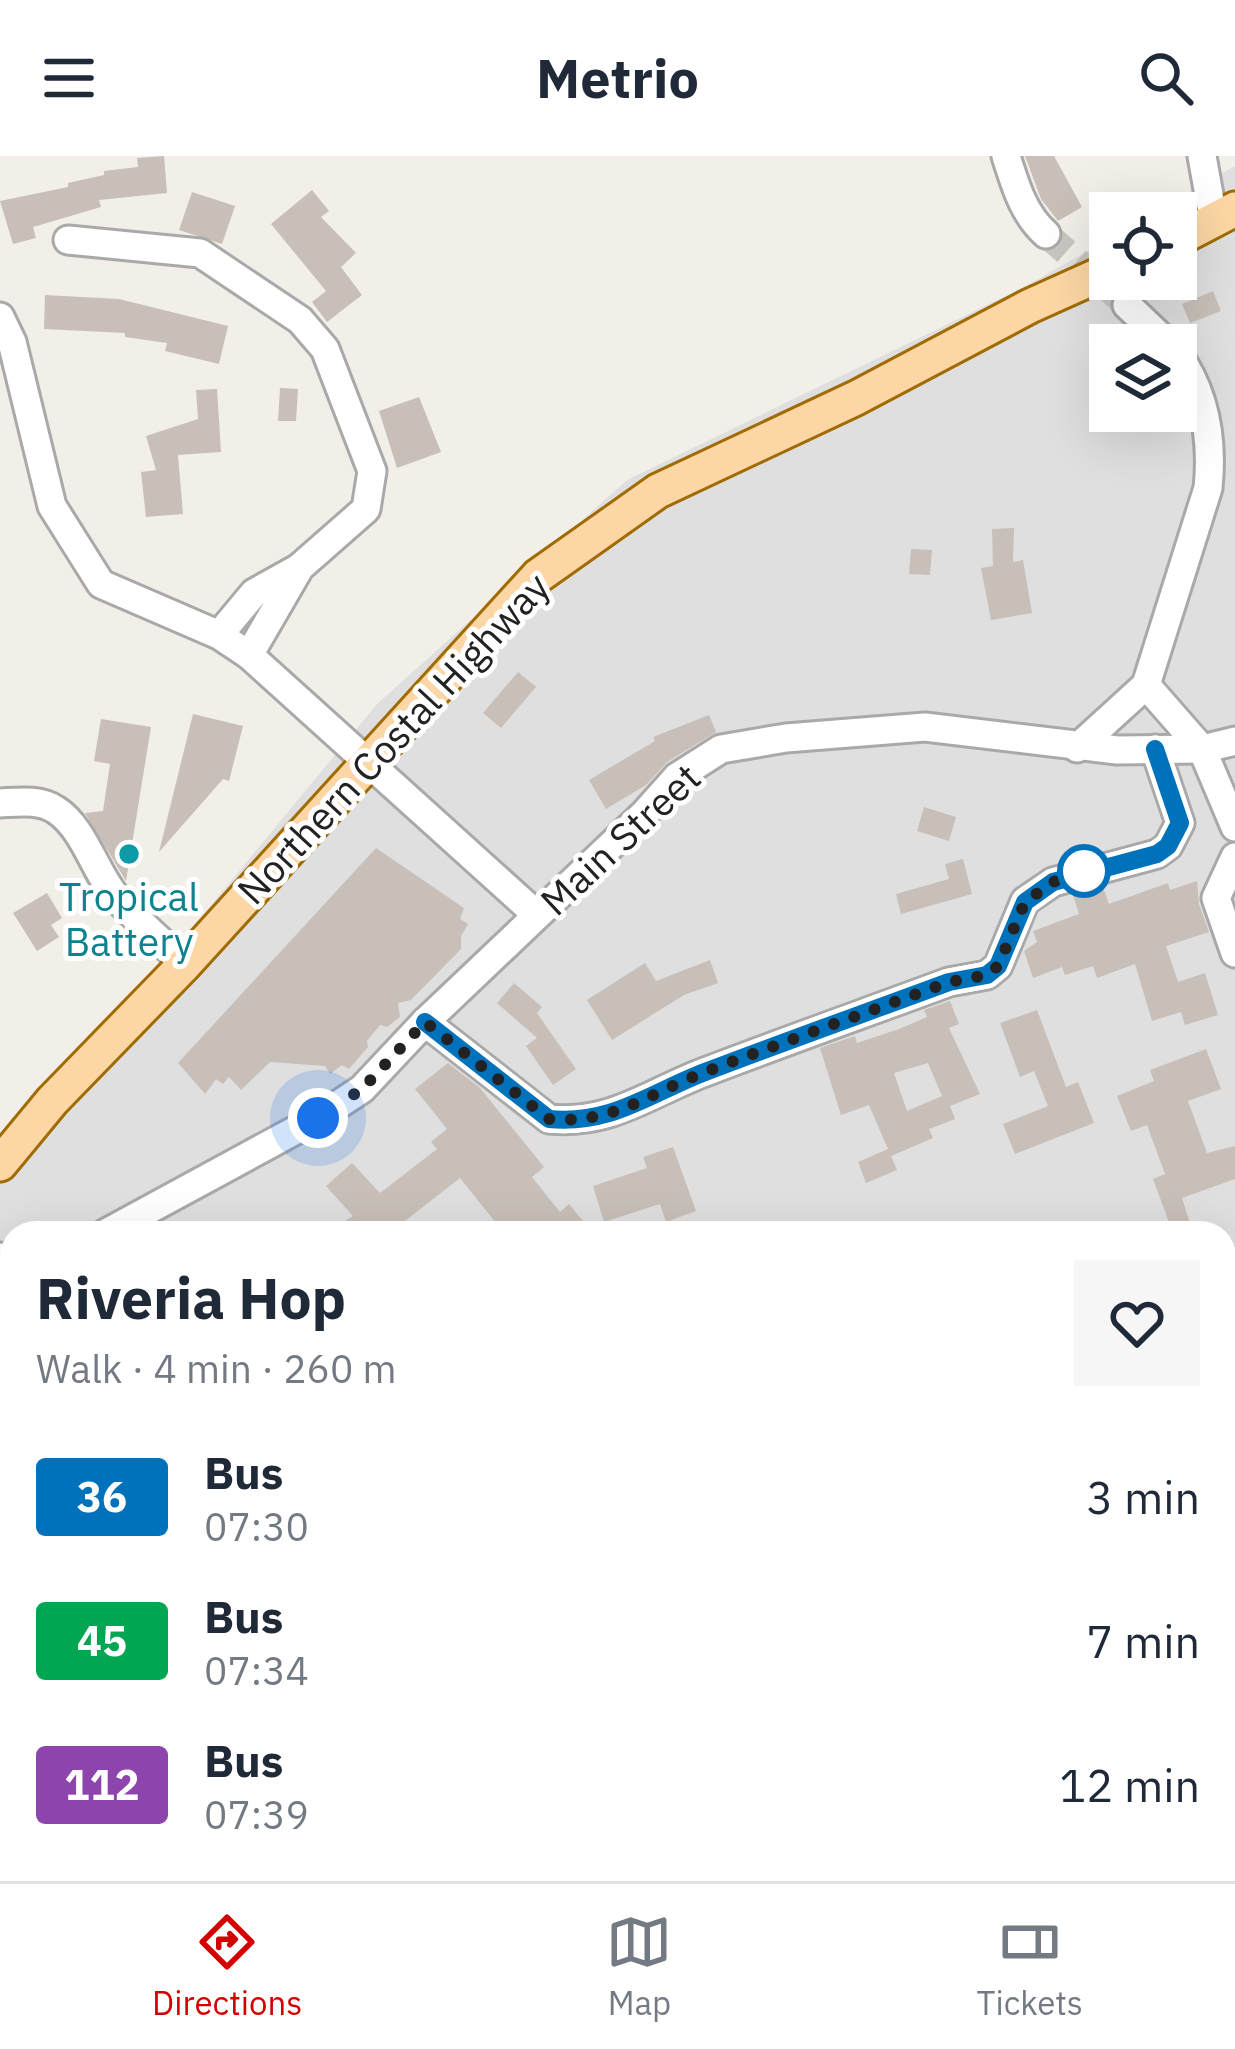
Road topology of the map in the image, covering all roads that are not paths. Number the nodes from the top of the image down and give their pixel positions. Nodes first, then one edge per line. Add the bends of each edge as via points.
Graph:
1 (1006, 156) edge
2 (1202, 156) edge
3 (1224, 216) edge
4 (1197, 230) edge
5 (1046, 234) tunnel mouth
6 (68, 240) dead end
7 (1089, 279) edge
8 (1127, 305) tunnel mouth
9 (0, 317) edge
10 (1146, 324) edge
11 (1197, 394) edge
12 (300, 567) junction
13 (219, 635) junction
14 (249, 656) junction
15 (1146, 685) junction
16 (1235, 741) edge
17 (1077, 748) junction
18 (1155, 749) junction
19 (1202, 749) junction
20 (367, 766) junction
21 (0, 803) edge
22 (1235, 827) edge
23 (1235, 857) edge
24 (536, 915) junction
25 (1235, 953) edge
26 (185, 964) junction
27 (425, 1022) junction
28 (0, 1164) edge
29 (128, 1221) edge

1 - 5 street via 1019,196
2 - 3 street
3 - 4 main road
6 - 12 street via 200,253 300,320 325,349 372,471 367,508
7 - 20 main road, Northern Costal Highway via 658,491 538,576
8 - 10 street
9 - 13 street via 52,506 100,584
11 - 15 street via 1211,458 1208,488
12 - 13 street via 254,593
12 - 14 street
13 - 14 street
14 - 20 street
15 - 17 street
15 - 19 street
16 - 19 street, Main Street
17 - 18 street, Main Street
17 - 24 street, Main Street via 925,727 721,749 676,777
18 - 19 street, Main Street
18 - 27 street via 1180,823 1176,836 1157,854 1053,882 1025,902 987,975 720,1066 619,1113 549,1119
19 - 22 street
20 - 24 street
20 - 26 main road, Northern Costal Highway
21 - 26 street via 57,810 117,898
23 - 25 street via 1216,898
24 - 27 street, Main Street
26 - 28 main road, Northern Costal Highway
27 - 29 street, Main Street via 362,1089

